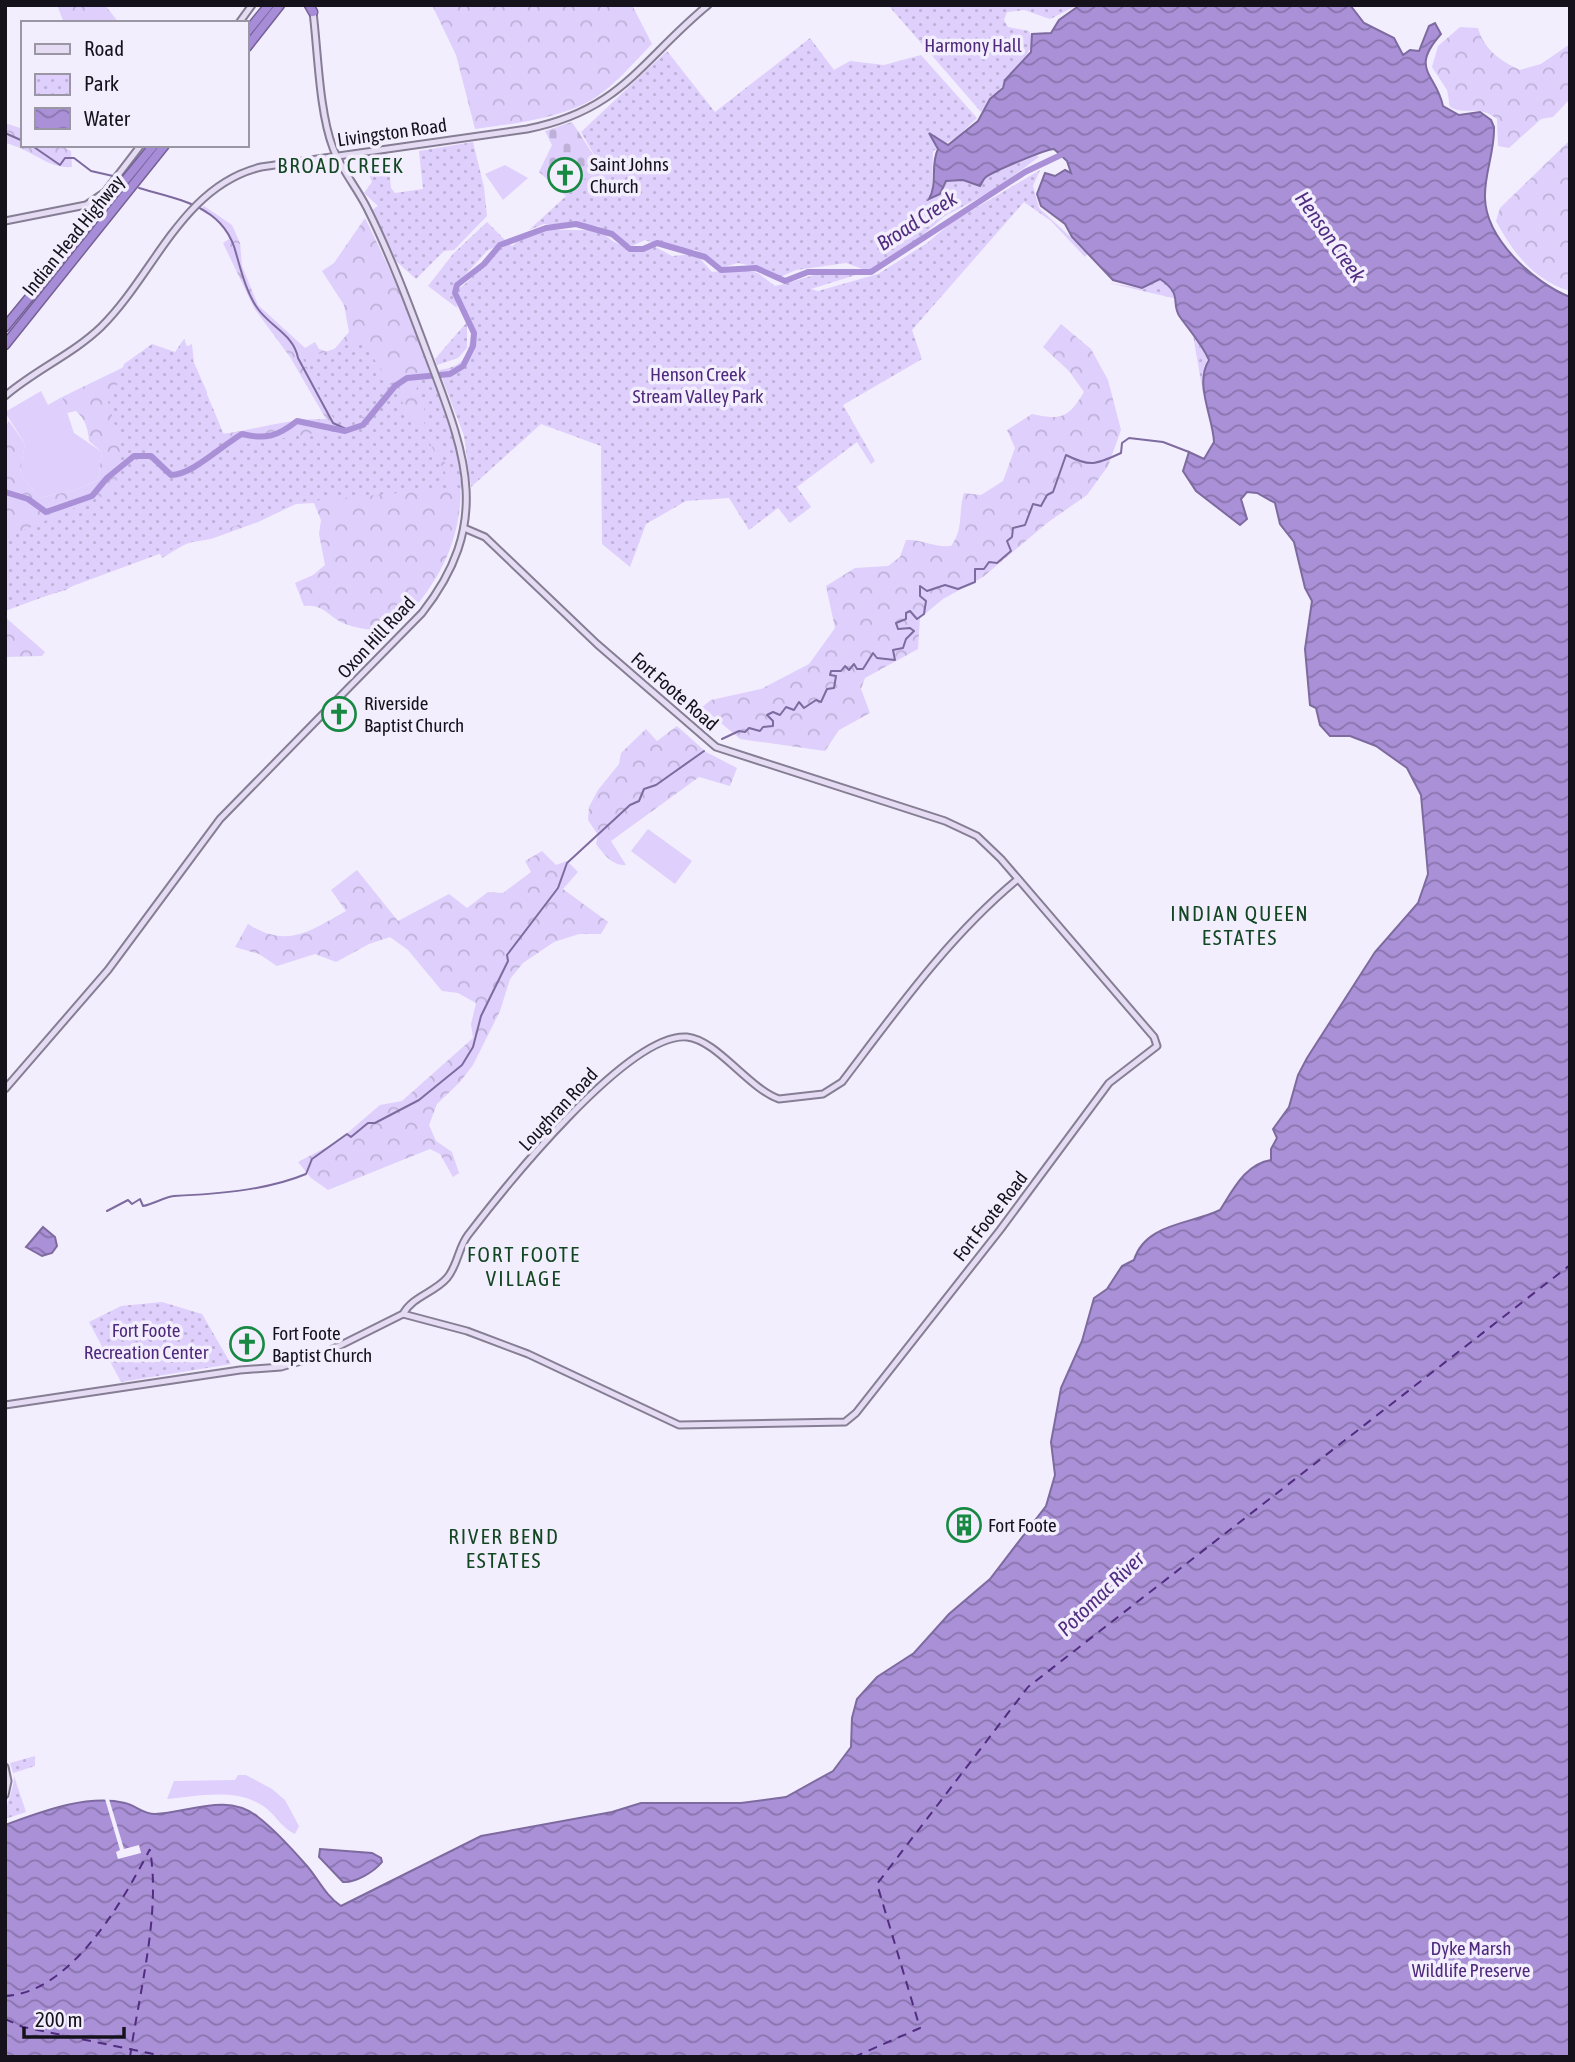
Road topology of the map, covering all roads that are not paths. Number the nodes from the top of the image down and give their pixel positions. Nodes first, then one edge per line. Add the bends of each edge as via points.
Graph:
1 (252, 5) edge
2 (269, 5) edge
3 (282, 5) edge
4 (708, 5) edge
5 (311, 8) edge
6 (240, 21) edge
7 (248, 31) edge
8 (248, 46) edge
9 (139, 147) edge
10 (152, 147) edge
11 (163, 147) edge
12 (337, 156) junction
13 (5, 221) edge
14 (5, 327) edge
15 (5, 345) edge
16 (5, 396) edge
17 (464, 528) junction
18 (1018, 879) junction
19 (5, 1089) edge
20 (403, 1314) junction
21 (5, 1405) edge
22 (5, 1767) edge
23 (5, 1795) edge

1 - 6 street
2 - 7 highway
3 - 8 highway
4 - 12 street, Livingston Road via 629,82 580,114 527,129
5 - 12 street, Oxon Hill Road via 328,126
9 - 13 street via 97,199
10 - 14 highway, Indian Head Highway
11 - 15 highway, Indian Head Highway
12 - 16 street, Livingston Road via 254,169 224,182 194,208 100,328
12 - 17 street, Oxon Hill Road via 385,245 465,461
17 - 18 street, Fort Foote Road via 485,537 597,644 716,747 956,825 990,847
17 - 19 street, Oxon Hill Road via 446,578 422,613 220,819 108,970
18 - 20 street, Loughran Road via 977,916 842,1082 828,1093 779,1098 698,1041 678,1037 652,1045 607,1077 578,1107 465,1238 448,1277 411,1302
18 - 20 street, Fort Foote Road via 1157,1046 1109,1083 849,1420 679,1424 528,1353
20 - 21 street via 321,1355 281,1367
22 - 23 street

